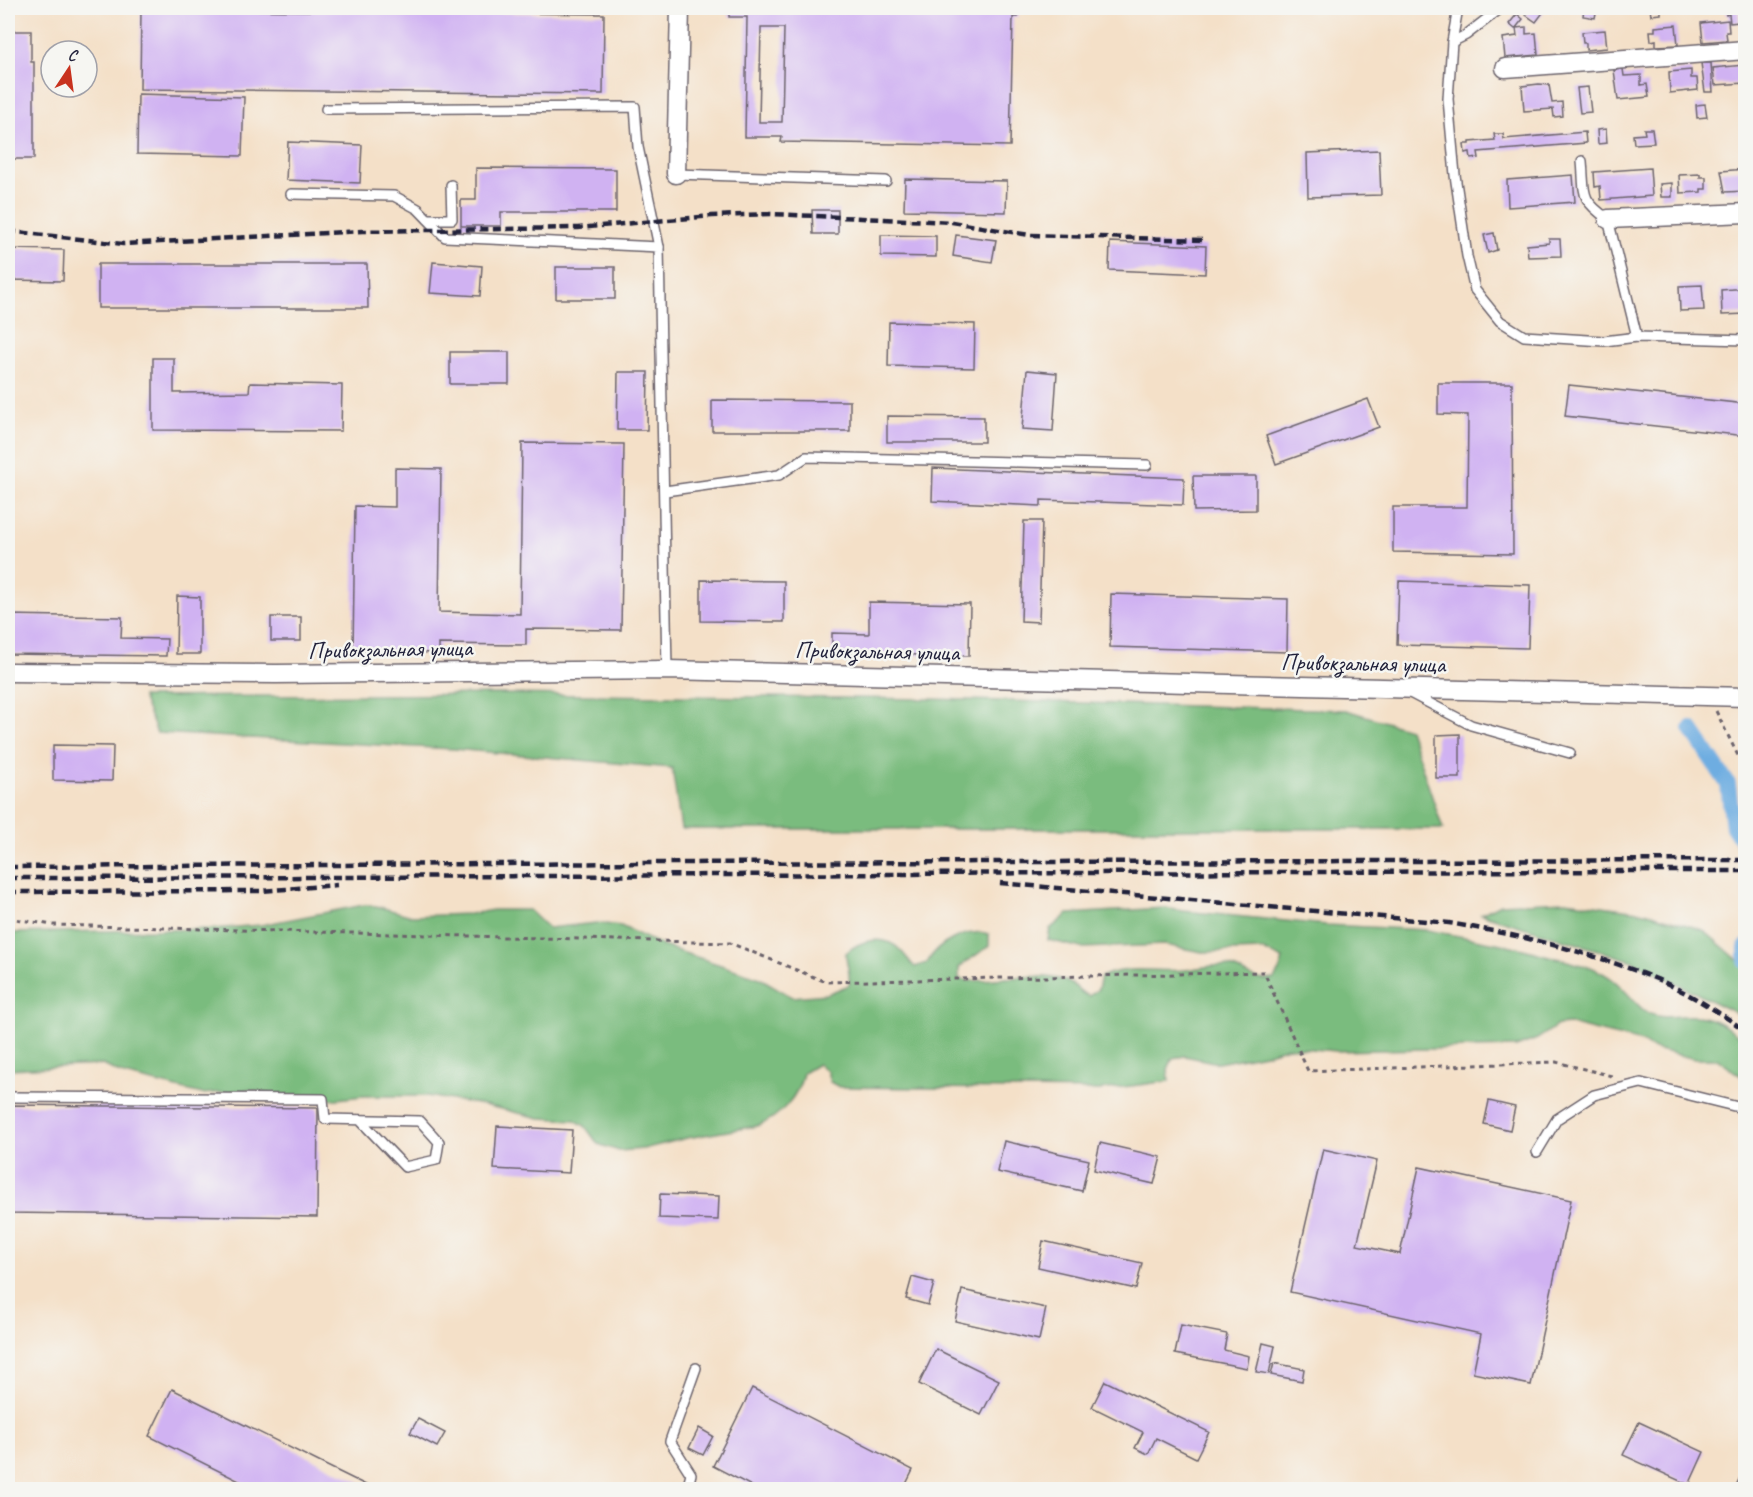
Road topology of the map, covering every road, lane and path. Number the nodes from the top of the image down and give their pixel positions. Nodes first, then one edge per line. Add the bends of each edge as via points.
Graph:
1 (680, 8) edge
2 (1458, 8) edge
3 (1501, 8) edge
4 (1452, 42) junction
5 (1746, 50) edge
6 (1505, 68) dead end
7 (326, 109) dead end
8 (1582, 161) dead end
9 (675, 174) joint
10 (886, 181) dead end
11 (451, 185) dead end
12 (291, 194) dead end
13 (1746, 213) edge
14 (428, 219) junction
15 (1608, 219) junction
16 (659, 247) junction
17 (1637, 337) junction
18 (1746, 340) edge
19 (1147, 465) dead end
20 (665, 491) junction
21 (668, 670) junction
22 (8, 672) edge
23 (1400, 688) junction
24 (1709, 696) junction
25 (1746, 696) edge
26 (1570, 753) dead end
27 (1746, 772) edge
28 (8, 918) edge
29 (1641, 1083) junction
30 (8, 1097) edge
31 (1746, 1109) edge
32 (360, 1120) junction
33 (1537, 1152) dead end
34 (696, 1368) dead end
35 (687, 1490) edge

1 - 9 street
2 - 4 lane
3 - 4 lane
4 - 17 lane via 1448,99 1455,175 1475,290 1500,321 1524,336 1604,341
5 - 6 street
7 - 16 lane via 635,107 638,147
8 - 15 lane via 1585,197 1592,208
9 - 10 lane
11 - 14 lane via 452,219
12 - 14 lane via 394,196
13 - 15 street
14 - 16 lane via 445,237
15 - 17 lane
16 - 20 lane
17 - 18 lane
19 - 20 lane via 806,457 779,475
20 - 21 lane
21 - 22 street, Привокзальная улица
21 - 23 street, Привокзальная улица
23 - 24 street, Привокзальная улица
23 - 26 lane via 1471,725
24 - 25 street, Привокзальная улица
24 - 27 path
28 - 29 path via 53,925 730,942 826,982 1264,972 1308,1071 1556,1062
29 - 31 lane
29 - 33 lane via 1594,1095 1557,1119
30 - 32 lane via 323,1099 325,1119
32 - 32 lane via 420,1121 439,1142 435,1160 405,1167
34 - 35 lane via 670,1441 691,1474

